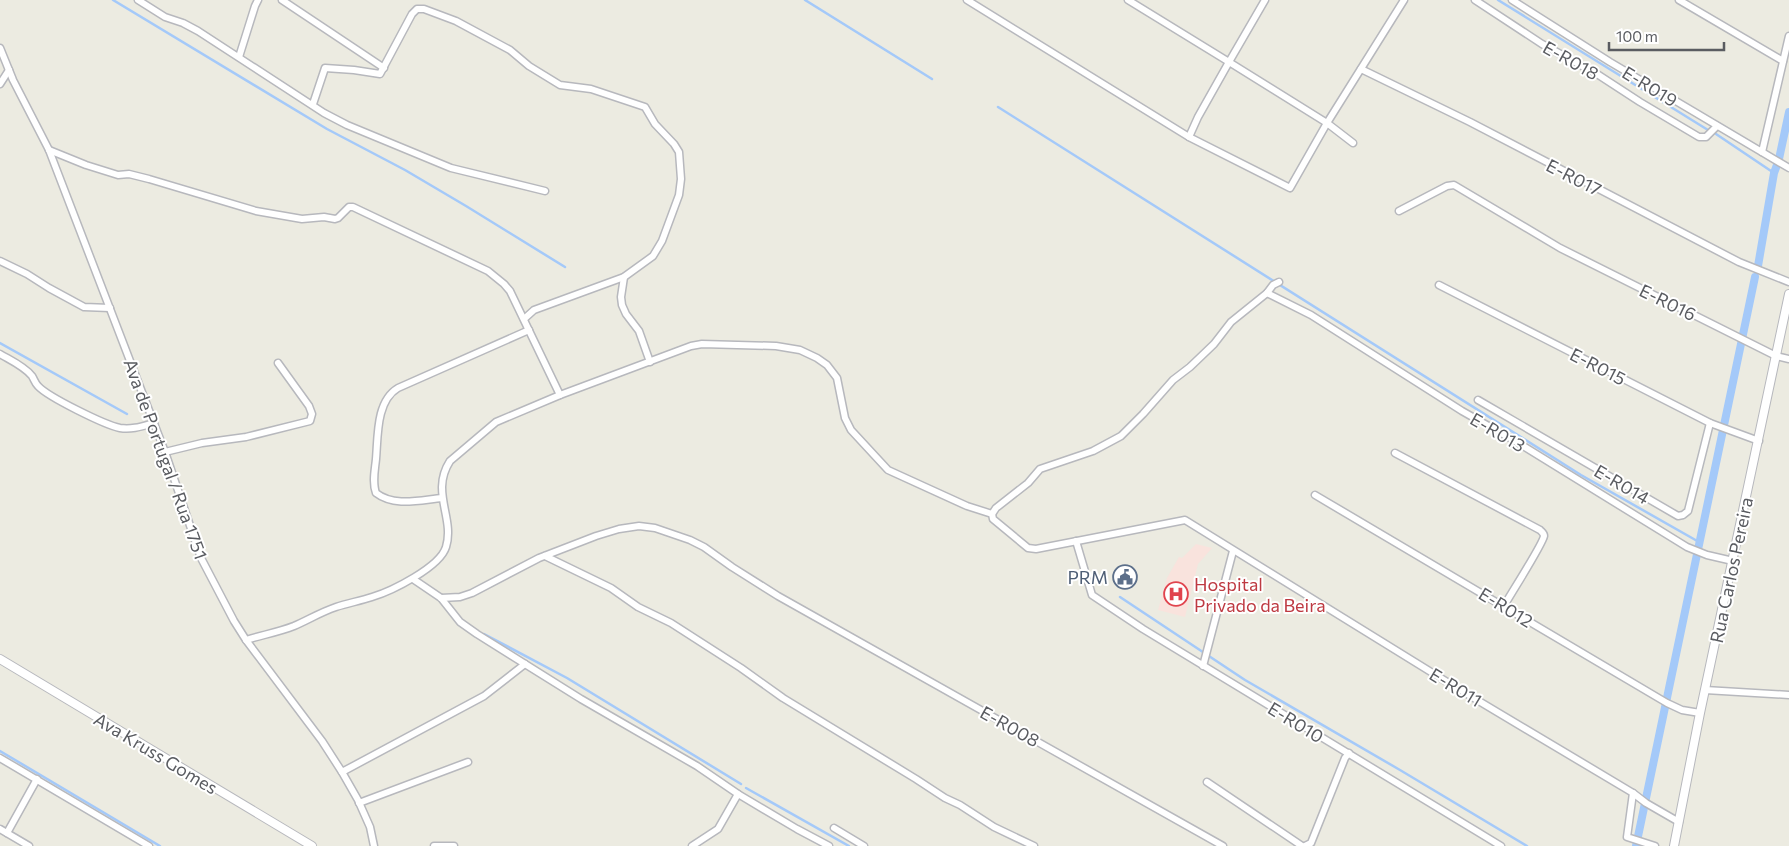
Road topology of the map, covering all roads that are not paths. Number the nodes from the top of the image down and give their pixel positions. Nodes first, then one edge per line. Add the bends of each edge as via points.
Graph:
1 (138, 0) edge
2 (258, 0) edge
3 (282, 0) edge
4 (967, 0) edge
5 (1128, 0) edge
6 (1265, 0) edge
7 (1404, 0) edge
8 (1475, 0) edge
9 (1512, 0) edge
10 (1678, 0) edge
11 (1789, 36) edge
12 (0, 48) edge
13 (239, 57) junction
14 (1783, 61) junction
15 (1229, 62) junction
16 (384, 68) junction
17 (1361, 69) junction
18 (9, 70) junction
19 (0, 84) edge
20 (313, 104) junction
21 (1327, 123) junction
22 (1717, 126) junction
23 (1189, 137) junction
24 (1353, 143) dead end
25 (48, 150) junction
26 (1762, 152) junction
27 (1789, 168) edge
28 (545, 191) dead end
29 (1398, 211) dead end
30 (0, 261) edge
31 (624, 277) junction
32 (1279, 282) dead end
33 (1789, 282) edge
34 (1439, 285) dead end
35 (1267, 293) junction
36 (1789, 294) edge
37 (110, 308) junction
38 (517, 308) junction
39 (534, 310) junction
40 (524, 319) junction
41 (529, 330) junction
42 (0, 354) edge
43 (1776, 356) junction
44 (1789, 359) edge
45 (650, 362) junction
46 (278, 363) dead end
47 (560, 396) junction
48 (1478, 400) dead end
49 (154, 423) junction
50 (1710, 423) junction
51 (1759, 441) junction
52 (165, 452) junction
53 (1395, 453) dead end
54 (1314, 495) dead end
55 (442, 498) junction
56 (992, 514) junction
57 (1076, 541) junction
58 (1233, 552) junction
59 (545, 556) junction
60 (1733, 561) junction
61 (413, 579) junction
62 (441, 598) junction
63 (1504, 606) junction
64 (246, 640) junction
65 (0, 659) edge
66 (525, 664) junction
67 (1202, 666) junction
68 (1705, 690) junction
69 (1789, 695) edge
70 (1700, 713) junction
71 (1349, 753) junction
72 (0, 758) edge
73 (468, 762) dead end
74 (342, 772) junction
75 (37, 779) junction
76 (1207, 782) dead end
77 (1633, 793) junction
78 (738, 794) junction
79 (359, 803) junction
80 (1679, 822) junction
81 (834, 828) dead end
82 (0, 829) edge
83 (7, 833) junction
84 (29, 846) edge
85 (149, 846) edge
86 (312, 846) edge
87 (374, 846) edge
88 (434, 846) edge
89 (454, 846) edge
90 (692, 846) edge
91 (829, 846) edge
92 (864, 846) edge
93 (1034, 846) edge
94 (1223, 846) edge
95 (1304, 846) edge
96 (1501, 846) edge
97 (1655, 846) edge
98 (1674, 846) edge

1 - 13 street via 165,17 184,23
2 - 13 street
3 - 16 street
4 - 23 street
5 - 15 street
6 - 15 street
7 - 17 street
8 - 22 street, E-R018 via 1542,44 1699,137 1706,138
9 - 22 street, E-R019
10 - 14 street
11 - 14 street
12 - 18 street, Ava de Portugal / Rua 1751
13 - 20 street
14 - 26 street
15 - 21 street
15 - 23 street
16 - 20 street via 380,74 326,68
16 - 31 street via 412,14 417,9 424,9 456,21 510,50 560,85 591,89 645,107 678,152 681,179 679,195 662,241 653,256
17 - 21 street
17 - 33 street, E-R017 via 1739,262
18 - 19 street
18 - 25 street, Ava de Portugal / Rua 1751
20 - 28 street via 347,125 451,168
21 - 23 street via 1290,188
21 - 24 street
22 - 26 street, E-R019
25 - 37 street, Ava de Portugal / Rua 1751
25 - 38 street via 118,175 149,179 256,211 302,219 324,216 335,219 353,207 488,271 510,290
26 - 27 street, E-R019
29 - 43 street, E-R016 via 1454,185 1560,248
30 - 37 street via 84,307
31 - 39 street
31 - 45 street via 622,305 639,331
32 - 35 street
34 - 50 street, E-R015
35 - 56 street via 1231,322 1214,344 1173,380 1121,436 1093,451 1040,468 1028,483
35 - 60 street, E-R013 via 1311,315 1462,411 1688,547
36 - 43 street, Rua Carlos Pereira
37 - 49 street, Ava de Portugal / Rua 1751
38 - 39 street
38 - 40 street
39 - 40 street
40 - 41 street
41 - 47 street
41 - 55 street via 392,391 384,406 379,420 376,494 396,501
42 - 49 street via 24,368 38,386 54,398 105,422 120,428
43 - 44 street, E-R016
43 - 51 street, Rua Carlos Pereira
45 - 47 street
45 - 56 street via 702,344 776,346 800,350 827,365 837,378 845,418 851,430 888,470
46 - 52 street via 309,406 310,421
47 - 55 street via 496,422 459,453 445,468
48 - 50 street, E-R014 via 1678,516 1688,511
49 - 52 street, Ava de Portugal / Rua 1751
50 - 51 street, E-R015
51 - 60 street, Rua Carlos Pereira
52 - 64 street, Ava de Portugal / Rua 1751 via 201,558
53 - 63 street via 1543,533 1539,547
54 - 63 street, E-R012
55 - 61 street via 447,520 447,545 437,560
56 - 57 street, E-R011 via 1028,548
57 - 58 street, E-R011 via 1185,520
57 - 67 street, E-R010 via 1092,595
58 - 67 street
58 - 77 street, E-R011
59 - 62 street, E-R008 via 472,593
59 - 93 street via 611,588 671,623 783,698 945,798
59 - 94 street, E-R008 via 596,536 640,526 690,540 797,606
60 - 68 street, Rua Carlos Pereira
61 - 62 street
61 - 64 street via 292,627
62 - 66 street via 460,622
63 - 70 street, E-R012 via 1667,703
64 - 74 street, Ava de Portugal / Rua 1751
65 - 86 street, Ava Kruss Gomes
66 - 74 street via 484,696
66 - 78 street via 697,766
67 - 71 street, E-R010
68 - 69 street
68 - 70 street, Rua Carlos Pereira
70 - 80 street, Rua Carlos Pereira
71 - 95 street via 1311,843
71 - 96 street, E-R010
72 - 75 street
73 - 79 street
74 - 79 street, Ava de Portugal / Rua 1751
75 - 83 street
75 - 85 street
76 - 95 street
77 - 80 street, E-R011
77 - 97 street via 1627,837
78 - 90 street via 718,829
78 - 91 street
79 - 87 street, Ava de Portugal / Rua 1751
80 - 98 street, Rua Carlos Pereira
81 - 92 street
82 - 83 street
83 - 84 street
88 - 89 street

